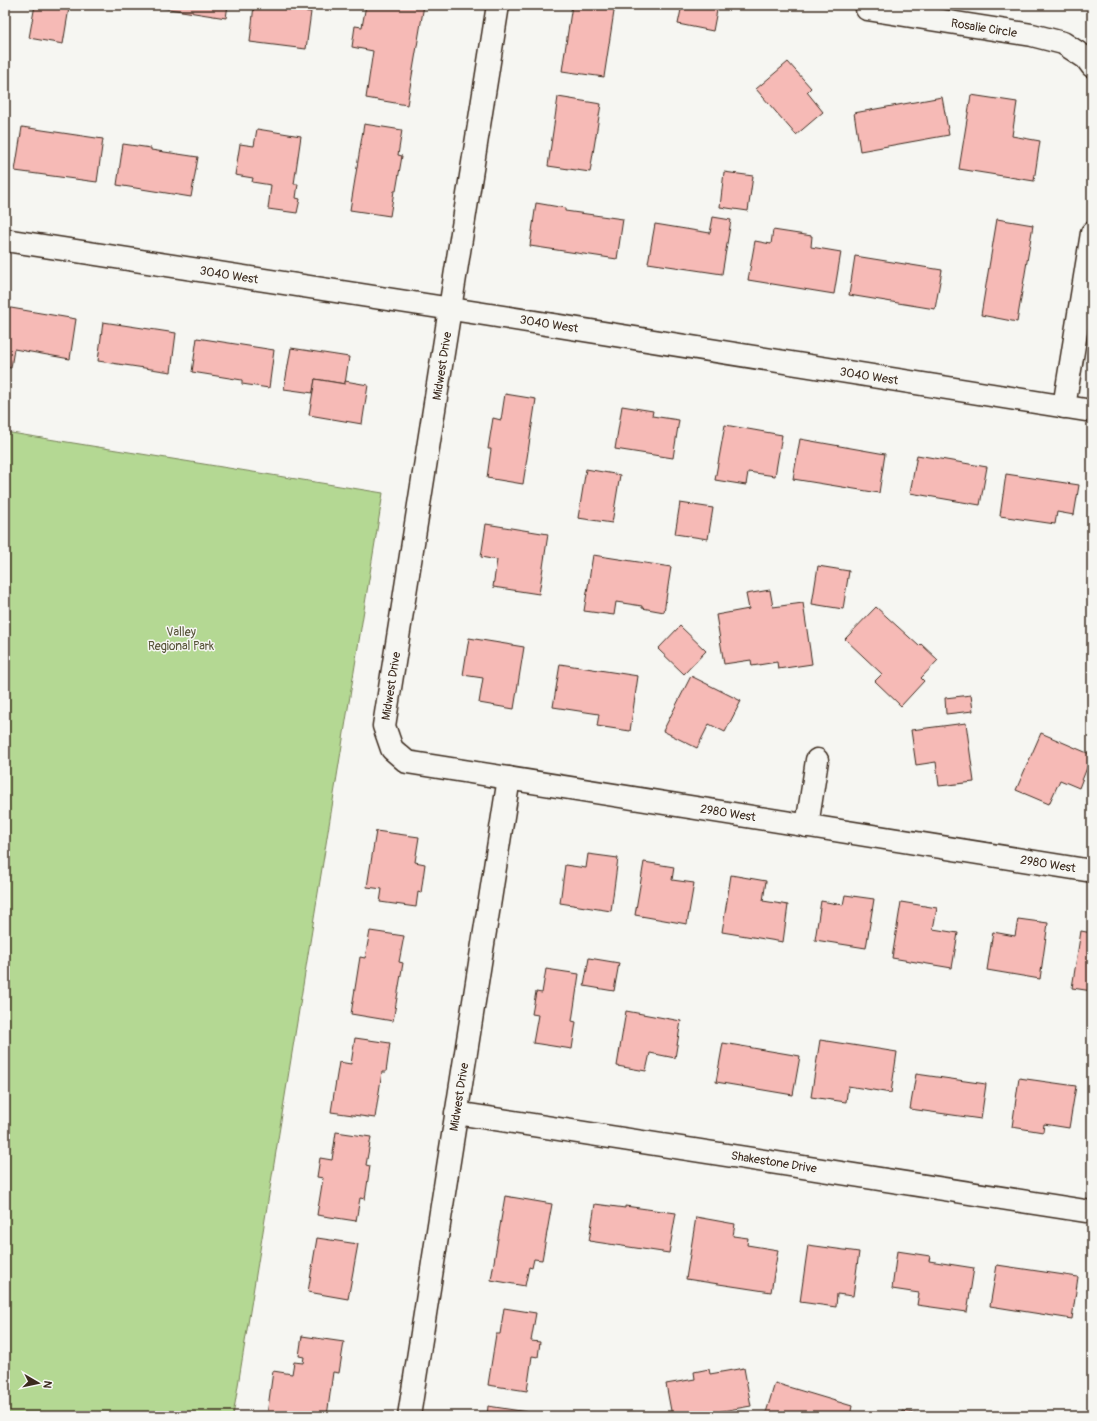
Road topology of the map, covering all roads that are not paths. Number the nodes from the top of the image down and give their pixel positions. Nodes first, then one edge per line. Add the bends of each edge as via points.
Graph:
1 (498, 5) edge
2 (867, 8) dead end
3 (1092, 66) edge
4 (1092, 233) edge
5 (5, 240) edge
6 (451, 309) junction
7 (1064, 407) junction
8 (1092, 411) edge
9 (384, 726) joint
10 (817, 760) dead end
11 (508, 778) junction
12 (807, 826) junction
13 (1092, 871) edge
14 (456, 1113) junction
15 (1092, 1212) edge
16 (409, 1416) edge

1 - 6 street, Midwest Drive
2 - 3 street, Rosalie Circle via 1032,35 1063,43 1086,58
4 - 7 street
5 - 6 street, 3040 West
6 - 7 street, 3040 West
6 - 9 street, Midwest Drive
7 - 8 street, 3040 West
9 - 11 street, 2980 West via 392,749 407,762
10 - 12 street
11 - 12 street, 2980 West
11 - 14 street, Midwest Drive
12 - 13 street, 2980 West
14 - 15 street, Shakestone Drive
14 - 16 street, Midwest Drive

